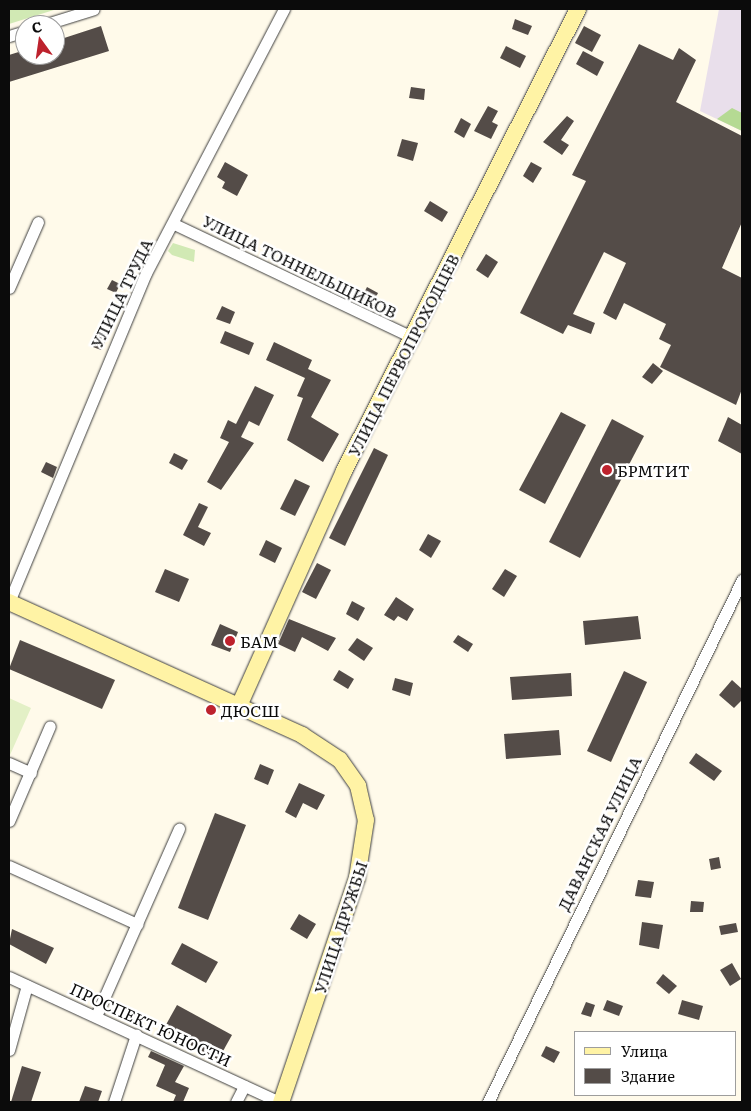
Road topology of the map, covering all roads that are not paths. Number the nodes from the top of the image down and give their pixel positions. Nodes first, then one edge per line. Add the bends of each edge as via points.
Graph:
1 (94, 9) edge
2 (284, 9) edge
3 (578, 9) edge
4 (65, 18) edge
5 (38, 222) dead end
6 (174, 224) junction
7 (9, 288) edge
8 (412, 337) junction
9 (742, 580) edge
10 (9, 602) edge
11 (239, 706) junction
12 (50, 726) dead end
13 (9, 763) edge
14 (31, 773) junction
15 (9, 821) edge
16 (179, 829) dead end
17 (9, 866) edge
18 (137, 924) junction
19 (9, 977) edge
20 (28, 985) junction
21 (96, 1016) junction
22 (136, 1035) junction
23 (9, 1050) edge
24 (244, 1086) junction
25 (114, 1102) edge
26 (236, 1102) edge
27 (280, 1102) edge
28 (488, 1102) edge

1 - 4 street
2 - 6 street, УЛИЦА ТРУДА
3 - 8 street, УЛИЦА ПЕРВОПРОХОДЦЕВ
5 - 7 street
6 - 8 street, УЛИЦА ТОННЕЛЬЩИКОВ
6 - 10 street, УЛИЦА ТРУДА via 146,273 99,376 74,450
8 - 11 street, УЛИЦА ПЕРВОПРОХОДЦЕВ via 344,471
9 - 28 street, ДАВАНСКАЯ УЛИЦА
10 - 11 street, УЛИЦА ДРУЖБЫ
11 - 27 street, УЛИЦА ДРУЖБЫ via 333,754 358,786 365,813 358,878
12 - 14 street
13 - 14 street
14 - 15 street
16 - 18 street
17 - 18 street
18 - 21 street
19 - 20 street, ПРОСПЕКТ ЮНОСТИ
20 - 21 street, ПРОСПЕКТ ЮНОСТИ
20 - 23 street
21 - 22 street, ПРОСПЕКТ ЮНОСТИ
22 - 24 street, ПРОСПЕКТ ЮНОСТИ
22 - 25 street
24 - 26 street
24 - 27 street, ПРОСПЕКТ ЮНОСТИ

